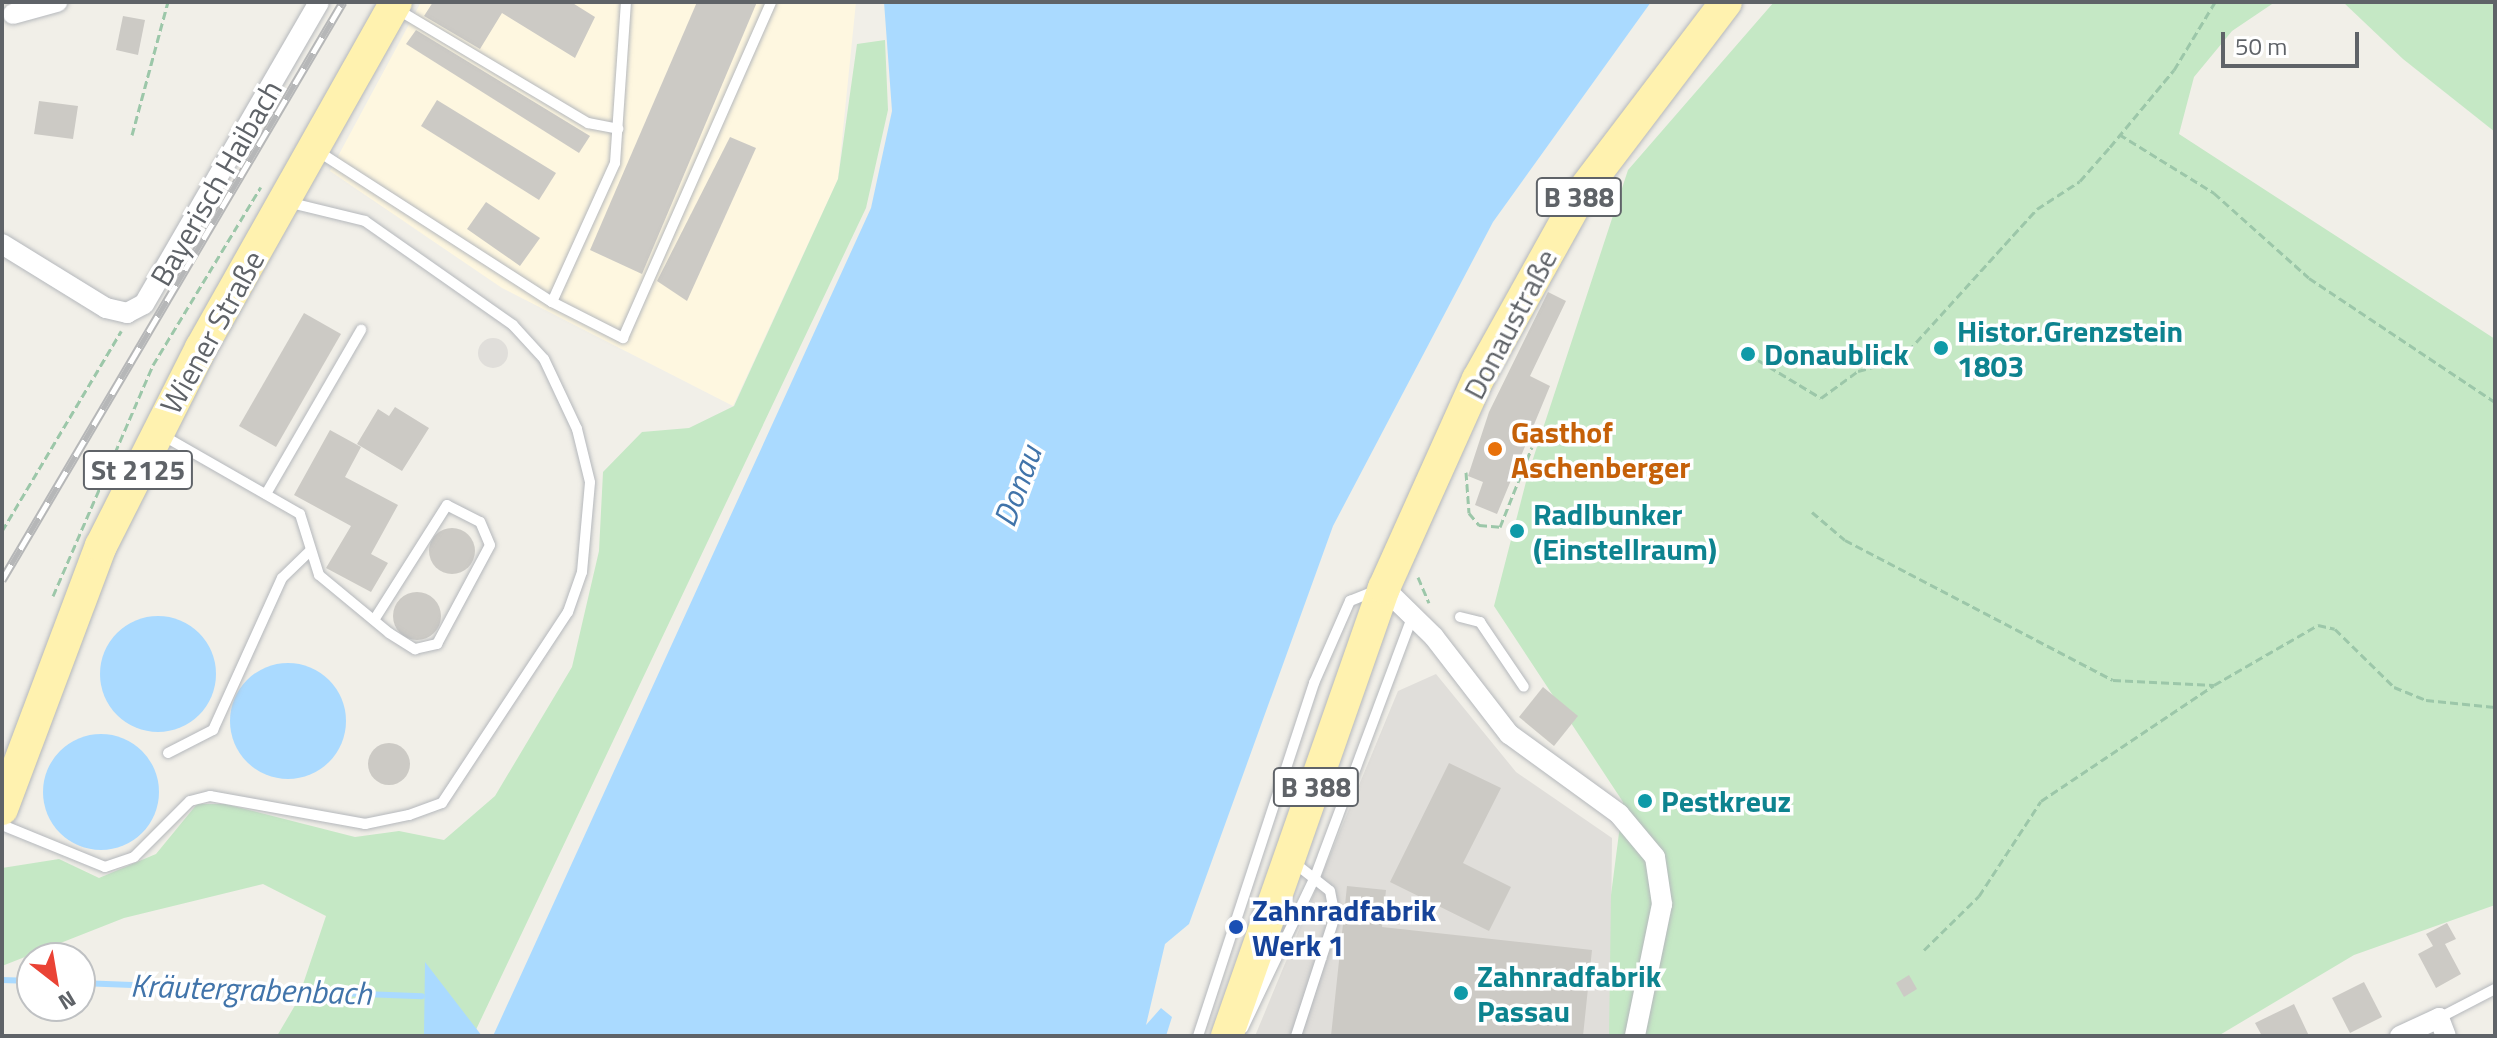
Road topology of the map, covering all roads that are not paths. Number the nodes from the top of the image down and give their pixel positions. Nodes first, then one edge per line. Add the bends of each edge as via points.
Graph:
1 (57, 2) edge
2 (319, 2) edge
3 (626, 2) edge
4 (771, 2) edge
5 (1726, 2) edge
6 (395, 4) edge
7 (13, 14) dead end
8 (618, 129) junction
9 (314, 149) junction
10 (285, 201) junction
11 (2, 244) edge
12 (552, 302) junction
13 (361, 330) dead end
14 (157, 433) junction
15 (266, 494) junction
16 (310, 551) junction
17 (1384, 588) junction
18 (1413, 615) junction
19 (1460, 617) dead end
20 (374, 620) junction
21 (1524, 687) dead end
22 (168, 753) dead end
23 (2, 809) edge
24 (2, 825) edge
25 (1302, 868) junction
26 (2495, 989) edge
27 (2442, 1027) edge
28 (1198, 1036) edge
29 (1227, 1036) edge
30 (1237, 1036) edge
31 (1296, 1036) edge
32 (1635, 1036) edge
33 (2400, 1036) edge

1 - 7 street
2 - 11 street, Bayerisch Haibach via 150,297 133,310 106,308
3 - 8 lane
4 - 12 lane via 623,338
5 - 17 main road, Donaustraße / B 388 via 1582,192 1478,379
6 - 8 lane via 588,123
6 - 9 main road, Wiener Straße / St 2125
8 - 12 lane via 615,163
9 - 10 main road, Wiener Straße / St 2125
9 - 12 lane
10 - 14 main road, Wiener Straße / St 2125
10 - 24 lane via 365,221 513,325 544,359 577,429 590,482 582,572 568,612 442,803 365,824 210,796 190,801 134,857 105,867
13 - 15 lane
14 - 15 lane
14 - 23 main road, Wiener Straße / St 2125 via 65,628
15 - 16 lane via 300,514
16 - 20 lane via 319,575
16 - 22 lane via 282,578 213,730
17 - 18 street
17 - 25 main road, Donaustraße / B 388
17 - 28 lane, B 388 via 1350,601 1314,683
18 - 25 lane
18 - 32 street via 1509,734 1619,814 1655,857 1662,904
19 - 21 lane via 1480,622
20 - 20 lane via 415,649 437,644 490,545 480,522 447,505
25 - 29 main road, Donaustraße / B 388
25 - 30 lane
25 - 31 lane via 1330,891 1335,916
26 - 27 lane
27 - 33 street

